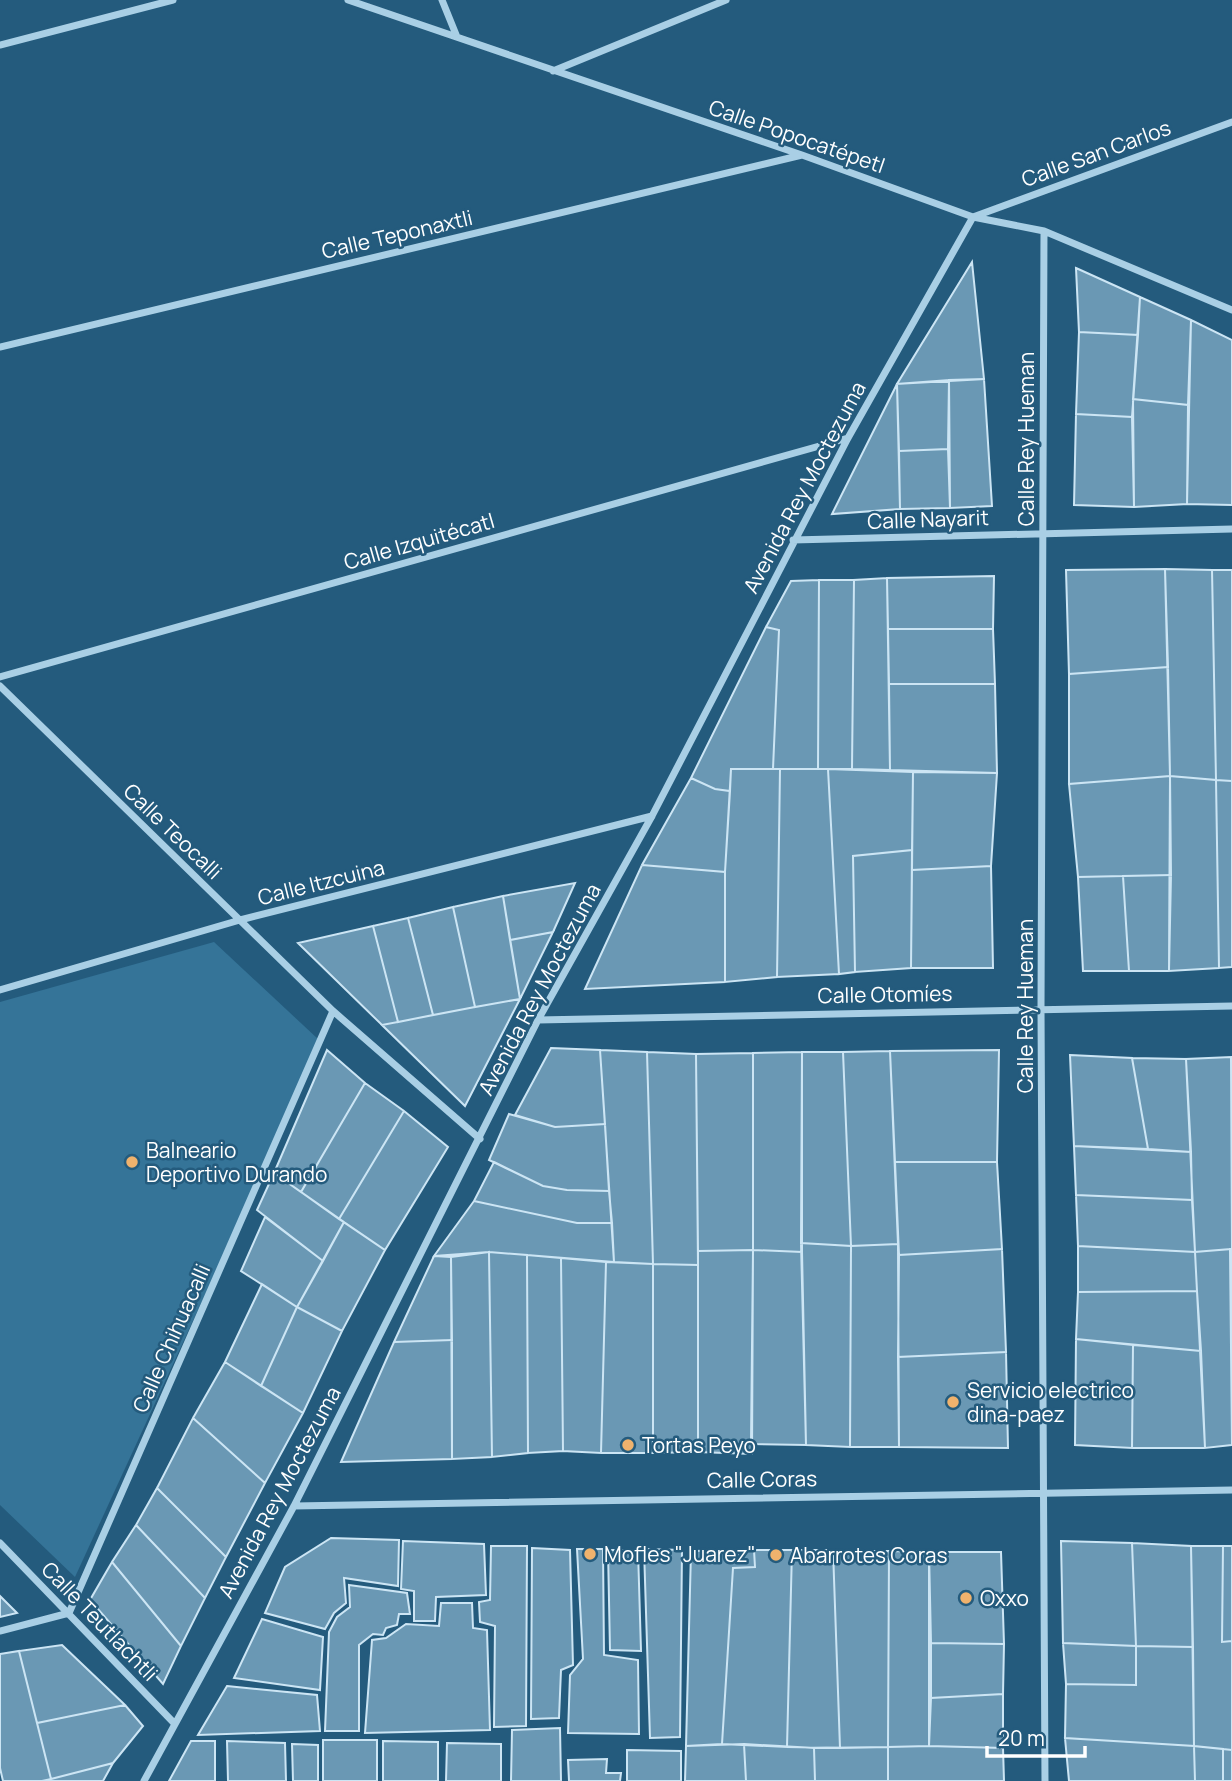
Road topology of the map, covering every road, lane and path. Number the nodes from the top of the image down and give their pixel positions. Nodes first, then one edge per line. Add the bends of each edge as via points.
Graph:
1 (173, 0) edge
2 (348, 0) edge
3 (442, 0) edge
4 (726, 0) edge
5 (457, 37) junction
6 (0, 45) edge
7 (552, 71) junction
8 (1232, 122) edge
9 (802, 155) junction
10 (973, 217) junction
11 (1044, 231) junction
12 (1232, 310) edge
13 (0, 347) edge
14 (848, 438) junction
15 (1232, 529) edge
16 (1044, 533) junction
17 (793, 540) junction
18 (0, 677) edge
19 (0, 686) edge
20 (652, 817) junction
21 (240, 920) junction
22 (0, 990) edge
23 (1232, 1006) edge
24 (1041, 1008) junction
25 (333, 1011) junction
26 (538, 1020) junction
27 (481, 1139) junction
28 (1232, 1490) edge
29 (1045, 1491) junction
30 (293, 1506) junction
31 (0, 1543) edge
32 (69, 1614) junction
33 (0, 1630) edge
34 (174, 1723) junction
35 (144, 1781) edge
36 (1045, 1781) edge

1 - 6 street
2 - 5 street, Calle Popocatépetl
3 - 5 street
4 - 7 street
5 - 7 street, Calle Popocatépetl
7 - 9 street, Calle Popocatépetl
8 - 10 street, Calle San Carlos
9 - 10 street, Calle Popocatépetl
9 - 13 street, Calle Teponaxtli
10 - 11 street, Calle Popocatépetl
10 - 14 street, Avenida Rey Moctezuma
11 - 12 street, Calle Popocatépetl
11 - 16 street, Calle Rey Hueman
14 - 17 street, Avenida Rey Moctezuma
14 - 18 street, Calle Izquitécatl
15 - 16 street, Calle Nayarit
16 - 17 street, Calle Nayarit
16 - 24 street, Calle Rey Hueman
17 - 20 street, Avenida Rey Moctezuma
19 - 21 street, Calle Teocalli
20 - 21 street, Calle Itzcuina
20 - 26 street, Avenida Rey Moctezuma
21 - 22 street, Calle Itzcuina
21 - 25 street, Calle Teocalli
23 - 24 street, Calle Otomíes
24 - 26 street, Calle Otomíes
24 - 29 street, Calle Rey Hueman
25 - 27 street, Calle Teocalli
25 - 32 street, Calle Chihuacalli
26 - 27 street, Avenida Rey Moctezuma
27 - 30 street, Avenida Rey Moctezuma
28 - 29 street, Calle Coras
29 - 30 street, Calle Coras
29 - 36 street, Calle Rey Hueman
30 - 34 street, Avenida Rey Moctezuma
31 - 32 street, Calle Teutlachtli
32 - 33 street
32 - 34 street, Calle Teutlachtli
34 - 35 street, Avenida Rey Moctezuma

